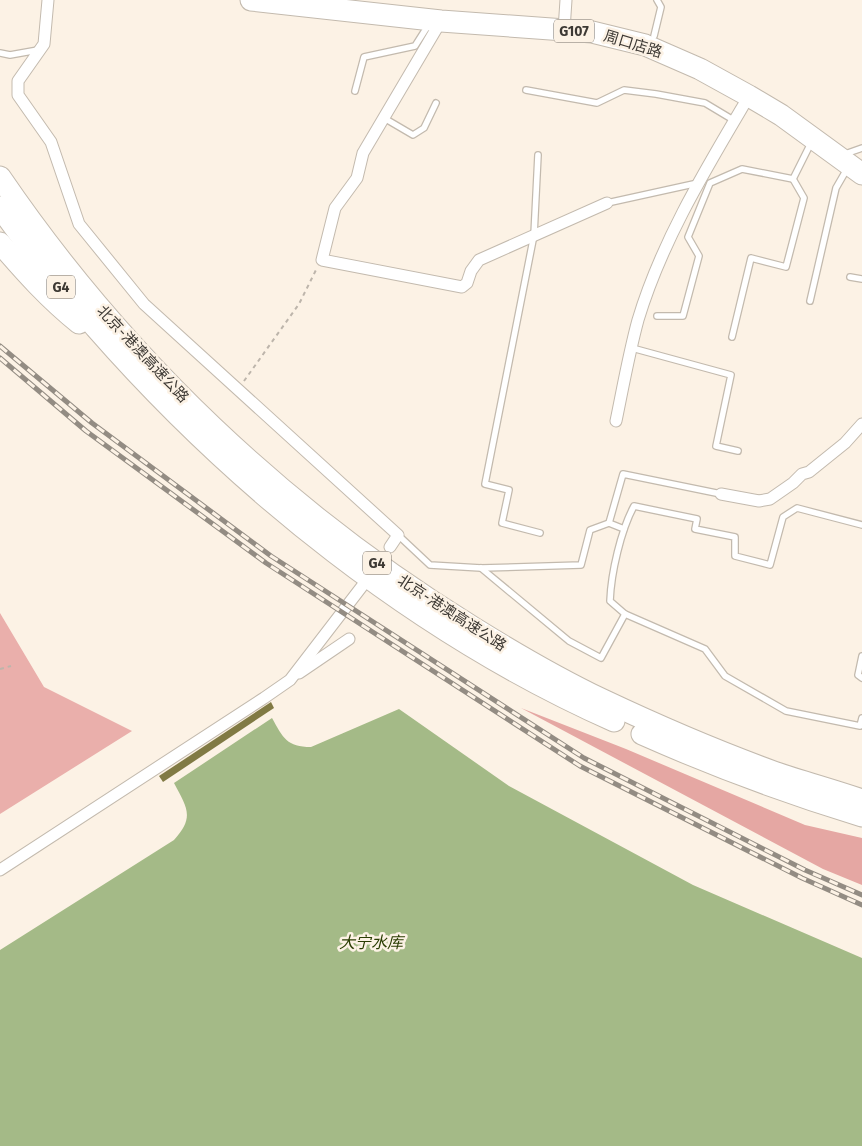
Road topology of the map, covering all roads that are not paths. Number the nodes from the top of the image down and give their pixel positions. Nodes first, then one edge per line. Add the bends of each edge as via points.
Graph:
1 (48, 0) edge
2 (566, 0) edge
3 (657, 0) edge
4 (265, 1) edge
5 (436, 20) junction
6 (564, 30) junction
7 (654, 36) dead end
8 (40, 50) junction
9 (0, 53) edge
10 (355, 90) dead end
11 (526, 90) dead end
12 (749, 96) junction
13 (436, 102) dead end
14 (384, 118) junction
15 (734, 121) junction
16 (813, 138) junction
17 (538, 155) dead end
18 (853, 161) edge
19 (0, 177) edge
20 (793, 179) junction
21 (698, 183) junction
22 (607, 202) joint
23 (0, 206) edge
24 (534, 235) junction
25 (0, 243) edge
26 (850, 277) dead end
27 (862, 279) edge
28 (810, 301) dead end
29 (656, 316) dead end
30 (732, 337) dead end
31 (632, 348) junction
32 (127, 363) junction
33 (616, 421) dead end
34 (862, 424) edge
35 (738, 451) dead end
36 (722, 494) joint
37 (609, 523) junction
38 (862, 525) edge
39 (624, 529) junction
40 (540, 533) dead end
41 (398, 535) junction
42 (390, 547) dead end
43 (481, 568) junction
44 (363, 585) dead end
45 (625, 614) junction
46 (349, 639) dead end
47 (862, 656) edge
48 (862, 678) edge
49 (290, 680) junction
50 (862, 718) edge
51 (862, 800) edge
52 (862, 816) edge
53 (0, 870) edge

1 - 8 street via 44,44
2 - 6 street
3 - 7 lane via 660,8
4 - 5 highway, 周口店路 / G107
5 - 6 highway, 周口店路 / G107
5 - 10 lane via 415,46 364,57
5 - 14 street
6 - 12 highway, 周口店路 / G107 via 592,32 645,45 700,69
8 - 9 lane via 10,55
8 - 41 street via 18,81 18,95 51,142 79,224 144,304
11 - 15 lane via 597,103 624,90 656,94 705,103
12 - 15 street
12 - 16 highway, 周口店路 / G107
13 - 14 lane via 424,128 413,135
14 - 24 street via 363,153 357,178 335,208 322,260 462,287 479,260
15 - 21 street
16 - 18 highway, 周口店路 / G107
16 - 20 lane
17 - 24 lane
18 - 28 lane via 836,188
19 - 51 highway, 北京-港澳高速公路 / G4 via 28,219 139,352 276,485 352,546 446,611 511,651 602,700 695,741
20 - 29 lane via 742,169 710,184 688,238 699,256 683,316
20 - 30 lane via 804,198 786,267 751,258
21 - 22 lane
21 - 31 street via 659,262 638,320
22 - 24 street
23 - 32 highway, 北京-港澳高速公路 / G4 via 69,296
24 - 40 lane via 485,484 509,490 502,523
25 - 32 highway via 61,308
26 - 27 lane
31 - 33 street
31 - 35 lane via 731,375 716,446
32 - 52 highway, 北京-港澳高速公路 / G4 via 251,483 342,559 423,615 504,665 596,713 691,755
34 - 36 street via 845,443 770,499 759,501
36 - 37 lane via 623,474
37 - 39 lane
37 - 43 lane via 590,530 581,565
38 - 39 lane via 797,508 783,518 770,565 735,556 735,536 695,529 697,519 634,506
39 - 45 lane via 610,601
41 - 42 street
41 - 43 lane via 430,565
43 - 45 lane via 569,641 601,658
44 - 49 street
45 - 50 lane via 705,649 725,676 786,711 860,726
46 - 49 street
47 - 48 lane via 858,675
49 - 53 street

